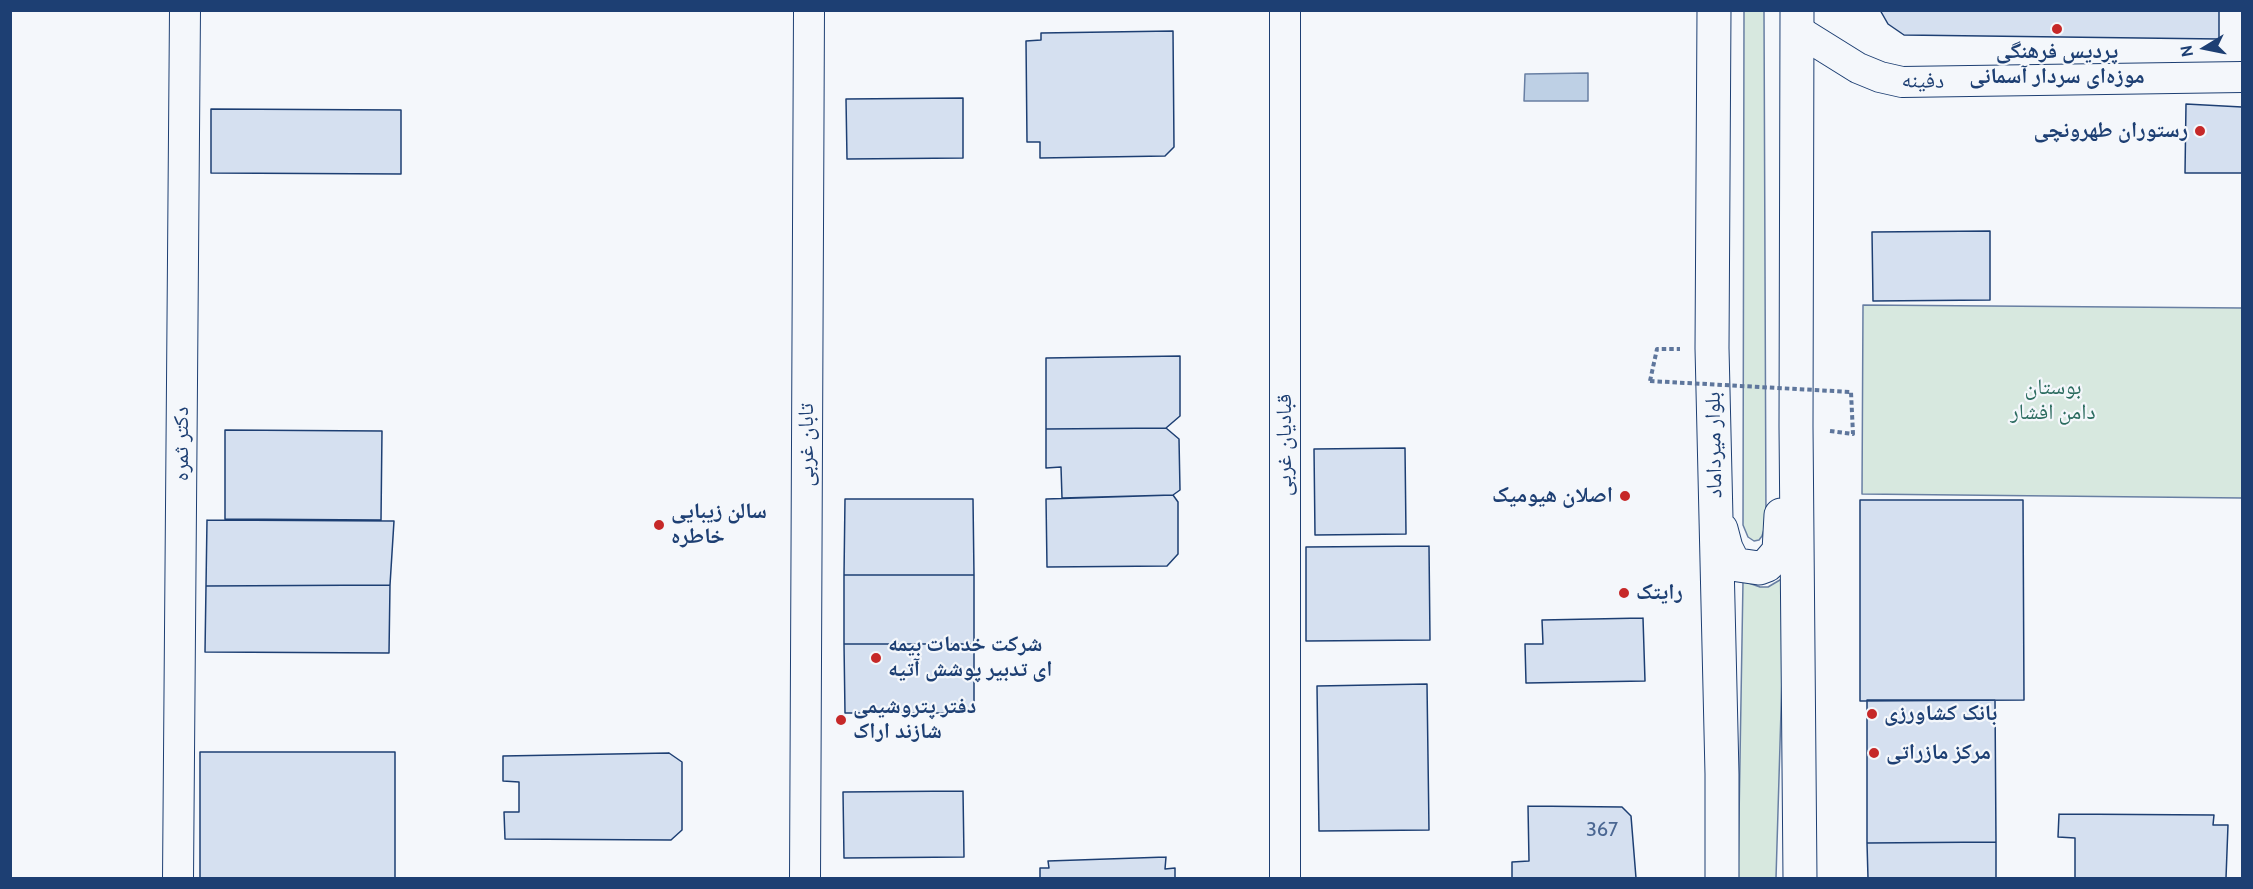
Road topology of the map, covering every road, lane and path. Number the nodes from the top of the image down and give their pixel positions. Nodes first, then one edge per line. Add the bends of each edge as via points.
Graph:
1 (185, 10) edge
2 (809, 10) edge
3 (1285, 10) edge
4 (1714, 10) edge
5 (1797, 20) edge
6 (2242, 77) edge
7 (1657, 349) dead end
8 (1796, 426) junction
9 (1852, 434) dead end
10 (1715, 492) junction
11 (178, 879) edge
12 (805, 879) edge
13 (1286, 879) edge
14 (1722, 879) edge
15 (1800, 879) edge

1 - 11 street, دکتر ثمره
2 - 12 street, تابان غربی
3 - 13 street, قبادیان غربی
4 - 10 main road, بلوار میرداماد
5 - 6 street, دفینه via 1858,68 1902,82
5 - 8 main road
7 - 9 path, bridge via 1650,381 1851,392
8 - 10 main road via 1785,475 1779,551 1767,565 1749,568 1732,560 1722,533
8 - 15 main road
10 - 14 main road, بلوار میرداماد

